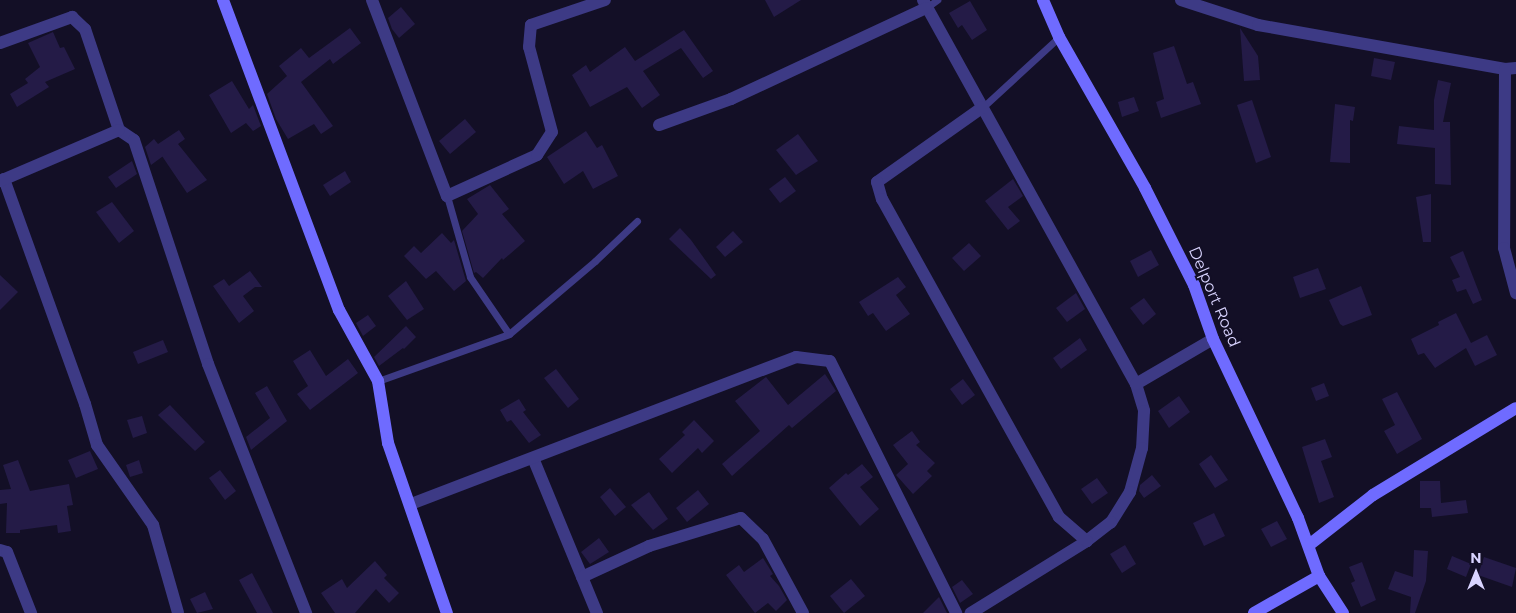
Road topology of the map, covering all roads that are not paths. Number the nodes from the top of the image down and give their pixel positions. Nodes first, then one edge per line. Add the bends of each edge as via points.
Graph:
1 (222, 0) edge
2 (372, 0) edge
3 (937, 0) edge
4 (1043, 0) edge
5 (1182, 0) edge
6 (600, 1) edge
7 (924, 4) edge
8 (1059, 37) junction
9 (0, 43) edge
10 (1510, 69) edge
11 (983, 107) junction
12 (659, 125) dead end
13 (119, 130) junction
14 (2, 180) edge
15 (447, 196) junction
16 (637, 221) dead end
17 (1516, 293) edge
18 (509, 334) junction
19 (1213, 339) junction
20 (378, 381) junction
21 (1136, 384) junction
22 (1516, 408) edge
23 (533, 458) junction
24 (412, 504) junction
25 (1087, 540) junction
26 (1309, 545) junction
27 (0, 550) edge
28 (1319, 576) junction
29 (582, 577) junction
30 (31, 613) edge
31 (178, 613) edge
32 (306, 613) edge
33 (447, 613) edge
34 (596, 613) edge
35 (803, 613) edge
36 (956, 613) edge
37 (971, 613) edge
38 (1254, 613) edge
39 (1343, 613) edge

1 - 20 street via 339,310
2 - 15 street
3 - 7 lane
4 - 8 street, Delport Road
5 - 10 street via 1258,25
6 - 15 street via 531,25 529,47 552,132 537,155
7 - 11 street
7 - 12 street via 731,99
8 - 11 lane
8 - 19 street, Delport Road via 1145,188 1190,276
9 - 13 street via 72,17 85,29
10 - 17 street via 1504,248
11 - 21 street
11 - 25 street via 877,182 882,199 1059,517
13 - 14 street
13 - 32 street via 134,140 208,364
14 - 31 street via 85,404 97,445 154,525
15 - 18 lane via 470,277
16 - 18 lane
18 - 20 lane
19 - 21 street
19 - 26 street, Delport Road
20 - 24 street via 388,443
21 - 25 street via 1144,411 1142,448 1130,492 1111,522
22 - 26 street via 1373,495
23 - 24 street
23 - 29 street
23 - 36 street via 796,357 830,361
24 - 33 street
25 - 37 street
26 - 28 street, Delport Road
27 - 30 street via 6,552
28 - 38 street
28 - 39 street, Delport Road
29 - 34 street
29 - 35 street via 649,546 741,518 763,539

